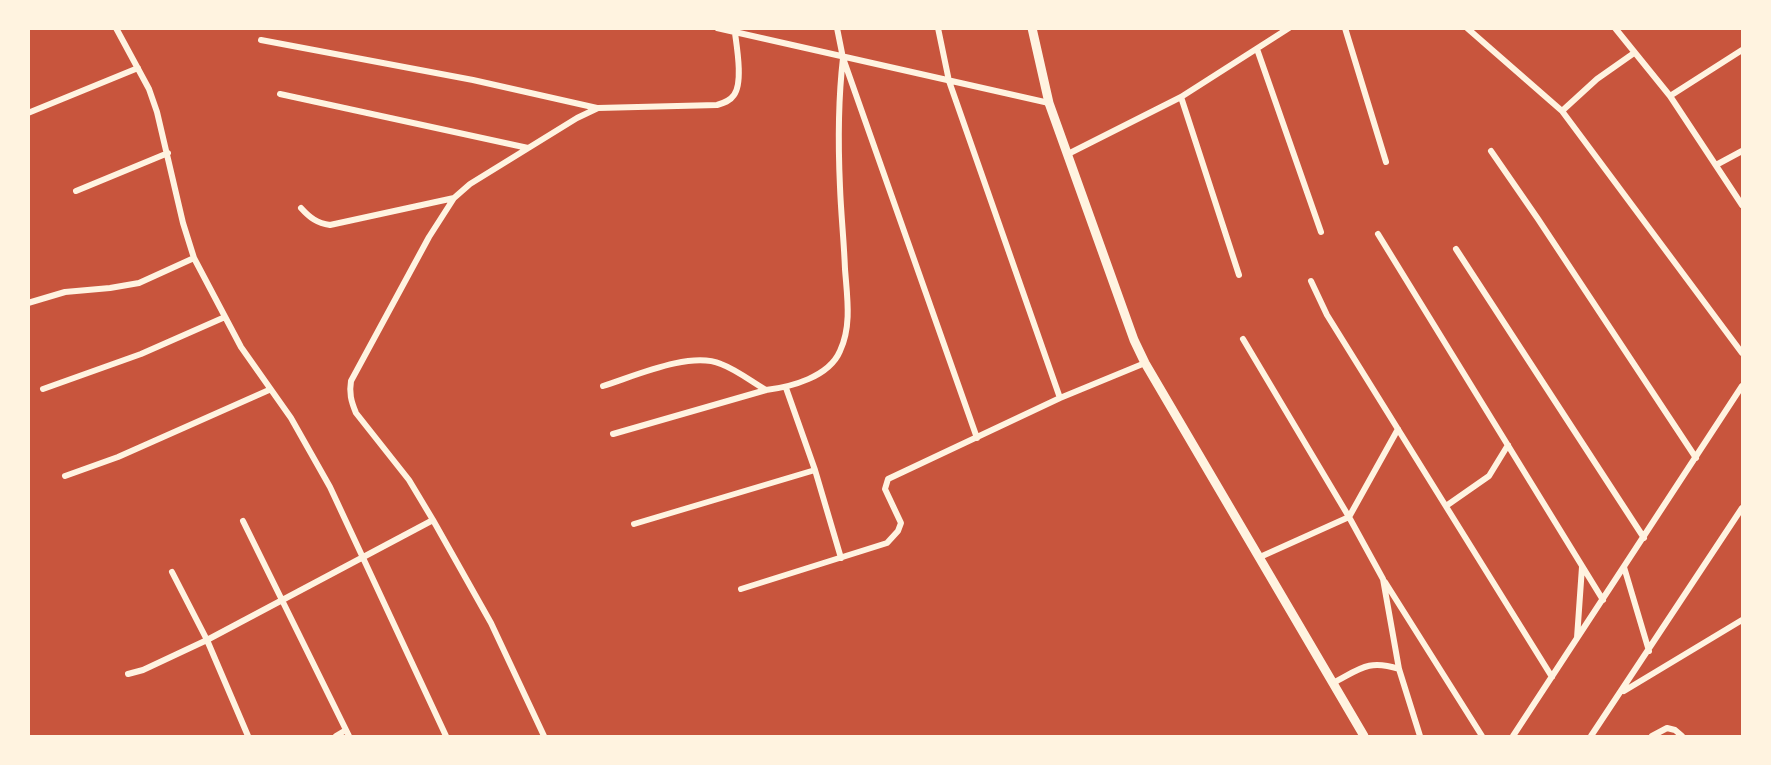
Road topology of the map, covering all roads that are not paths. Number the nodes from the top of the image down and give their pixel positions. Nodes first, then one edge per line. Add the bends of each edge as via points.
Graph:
1 (116, 28) edge
2 (717, 28) edge
3 (753, 28) edge
4 (837, 28) edge
5 (938, 28) edge
6 (1032, 28) edge
7 (1289, 28) edge
8 (1346, 28) edge
9 (1467, 28) edge
10 (1615, 28) edge
11 (735, 33) junction
12 (755, 37) junction
13 (261, 40) dead end
14 (1257, 49) junction
15 (1743, 51) edge
16 (1634, 53) junction
17 (843, 58) junction
18 (138, 68) junction
19 (949, 81) junction
20 (280, 94) dead end
21 (1670, 96) junction
22 (1181, 97) junction
23 (1049, 103) junction
24 (598, 108) junction
25 (1562, 111) junction
26 (28, 114) edge
27 (528, 148) junction
28 (1491, 151) dead end
29 (1743, 151) edge
30 (168, 153) junction
31 (1068, 154) junction
32 (1386, 162) dead end
33 (1716, 165) junction
34 (76, 191) dead end
35 (454, 198) junction
36 (1743, 205) edge
37 (301, 208) dead end
38 (1322, 232) dead end
39 (1378, 234) dead end
40 (1456, 249) dead end
41 (194, 258) junction
42 (1239, 275) dead end
43 (1311, 281) dead end
44 (28, 303) edge
45 (225, 317) junction
46 (1243, 339) dead end
47 (1743, 353) edge
48 (1145, 363) junction
49 (603, 386) dead end
50 (1743, 386) edge
51 (786, 388) junction
52 (43, 389) dead end
53 (269, 390) junction
54 (766, 390) junction
55 (1060, 398) junction
56 (1398, 429) junction
57 (613, 434) dead end
58 (977, 438) junction
59 (1508, 445) junction
60 (1696, 458) junction
61 (815, 470) junction
62 (65, 476) dead end
63 (1446, 506) junction
64 (1743, 508) edge
65 (1349, 517) junction
66 (1743, 518) edge
67 (433, 520) junction
68 (243, 521) dead end
69 (634, 524) dead end
70 (1731, 525) junction
71 (1644, 537) junction
72 (363, 557) junction
73 (1260, 557) junction
74 (841, 558) junction
75 (1582, 566) junction
76 (1624, 567) junction
77 (172, 572) dead end
78 (1383, 579) junction
79 (741, 589) dead end
80 (1603, 600) junction
81 (283, 601) junction
82 (1743, 620) edge
83 (207, 640) junction
84 (1577, 640) junction
85 (1648, 651) junction
86 (1399, 669) junction
87 (128, 674) dead end
88 (1552, 677) junction
89 (1333, 682) junction
90 (1621, 693) junction
91 (348, 734) edge
92 (248, 736) edge
93 (336, 736) edge
94 (446, 736) edge
95 (544, 736) edge
96 (1364, 736) edge
97 (1420, 736) edge
98 (1482, 736) edge
99 (1513, 736) edge
100 (1591, 736) edge
101 (1652, 736) edge
102 (1682, 736) edge

1 - 18 street
2 - 11 street
3 - 12 street
4 - 17 street
5 - 19 street
6 - 23 main road
7 - 14 street
8 - 32 street
9 - 25 street
10 - 16 street
11 - 12 street
11 - 24 street via 738,83 736,92 726,102
12 - 17 street
13 - 24 street
14 - 22 street
14 - 38 street
15 - 21 street
16 - 21 street
16 - 25 street
17 - 19 street
17 - 51 street via 839,94 840,186 846,333 840,353 825,369
17 - 58 street
18 - 26 street
18 - 30 street via 157,112
19 - 23 street
19 - 55 street
20 - 27 street
21 - 33 street
22 - 31 street
22 - 42 street
23 - 31 main road
24 - 27 street
25 - 47 street
27 - 35 street
28 - 60 street
29 - 33 street
30 - 34 street
30 - 41 street
31 - 48 main road
33 - 36 street
35 - 37 street via 330,225 309,217
35 - 67 street via 366,352 349,391 356,412 409,480
39 - 59 street
40 - 71 street
41 - 44 street via 139,283 64,292
41 - 45 street
43 - 56 street via 1327,315
45 - 52 street via 141,354
45 - 53 street
46 - 65 street
48 - 55 street
48 - 73 main road
49 - 54 street via 686,360 704,359 722,364
50 - 60 street
51 - 54 street
51 - 61 street
53 - 62 street via 118,457
53 - 72 street via 291,418 330,487
54 - 57 street
55 - 58 street
56 - 63 street
56 - 65 street
58 - 74 street via 888,479 885,489 901,524 898,531 886,543
59 - 63 street via 1490,476
59 - 75 street
60 - 71 street
61 - 69 street
61 - 74 street
63 - 88 street
64 - 70 street
65 - 73 street
65 - 78 street
66 - 70 street
67 - 72 street
67 - 95 street via 491,623
68 - 81 street
70 - 85 street
71 - 76 street
72 - 81 street
72 - 94 street
73 - 89 main road
74 - 79 street
75 - 80 street
75 - 84 street
76 - 80 street
76 - 85 street
77 - 83 street
78 - 86 street
78 - 98 street
80 - 84 street
81 - 83 street
81 - 91 street
82 - 90 street
83 - 87 street
83 - 92 street
84 - 88 street
85 - 90 street
86 - 89 street via 1370,664
86 - 97 street
88 - 99 street
89 - 96 main road
90 - 100 street
91 - 93 street
101 - 102 street via 1667,728

